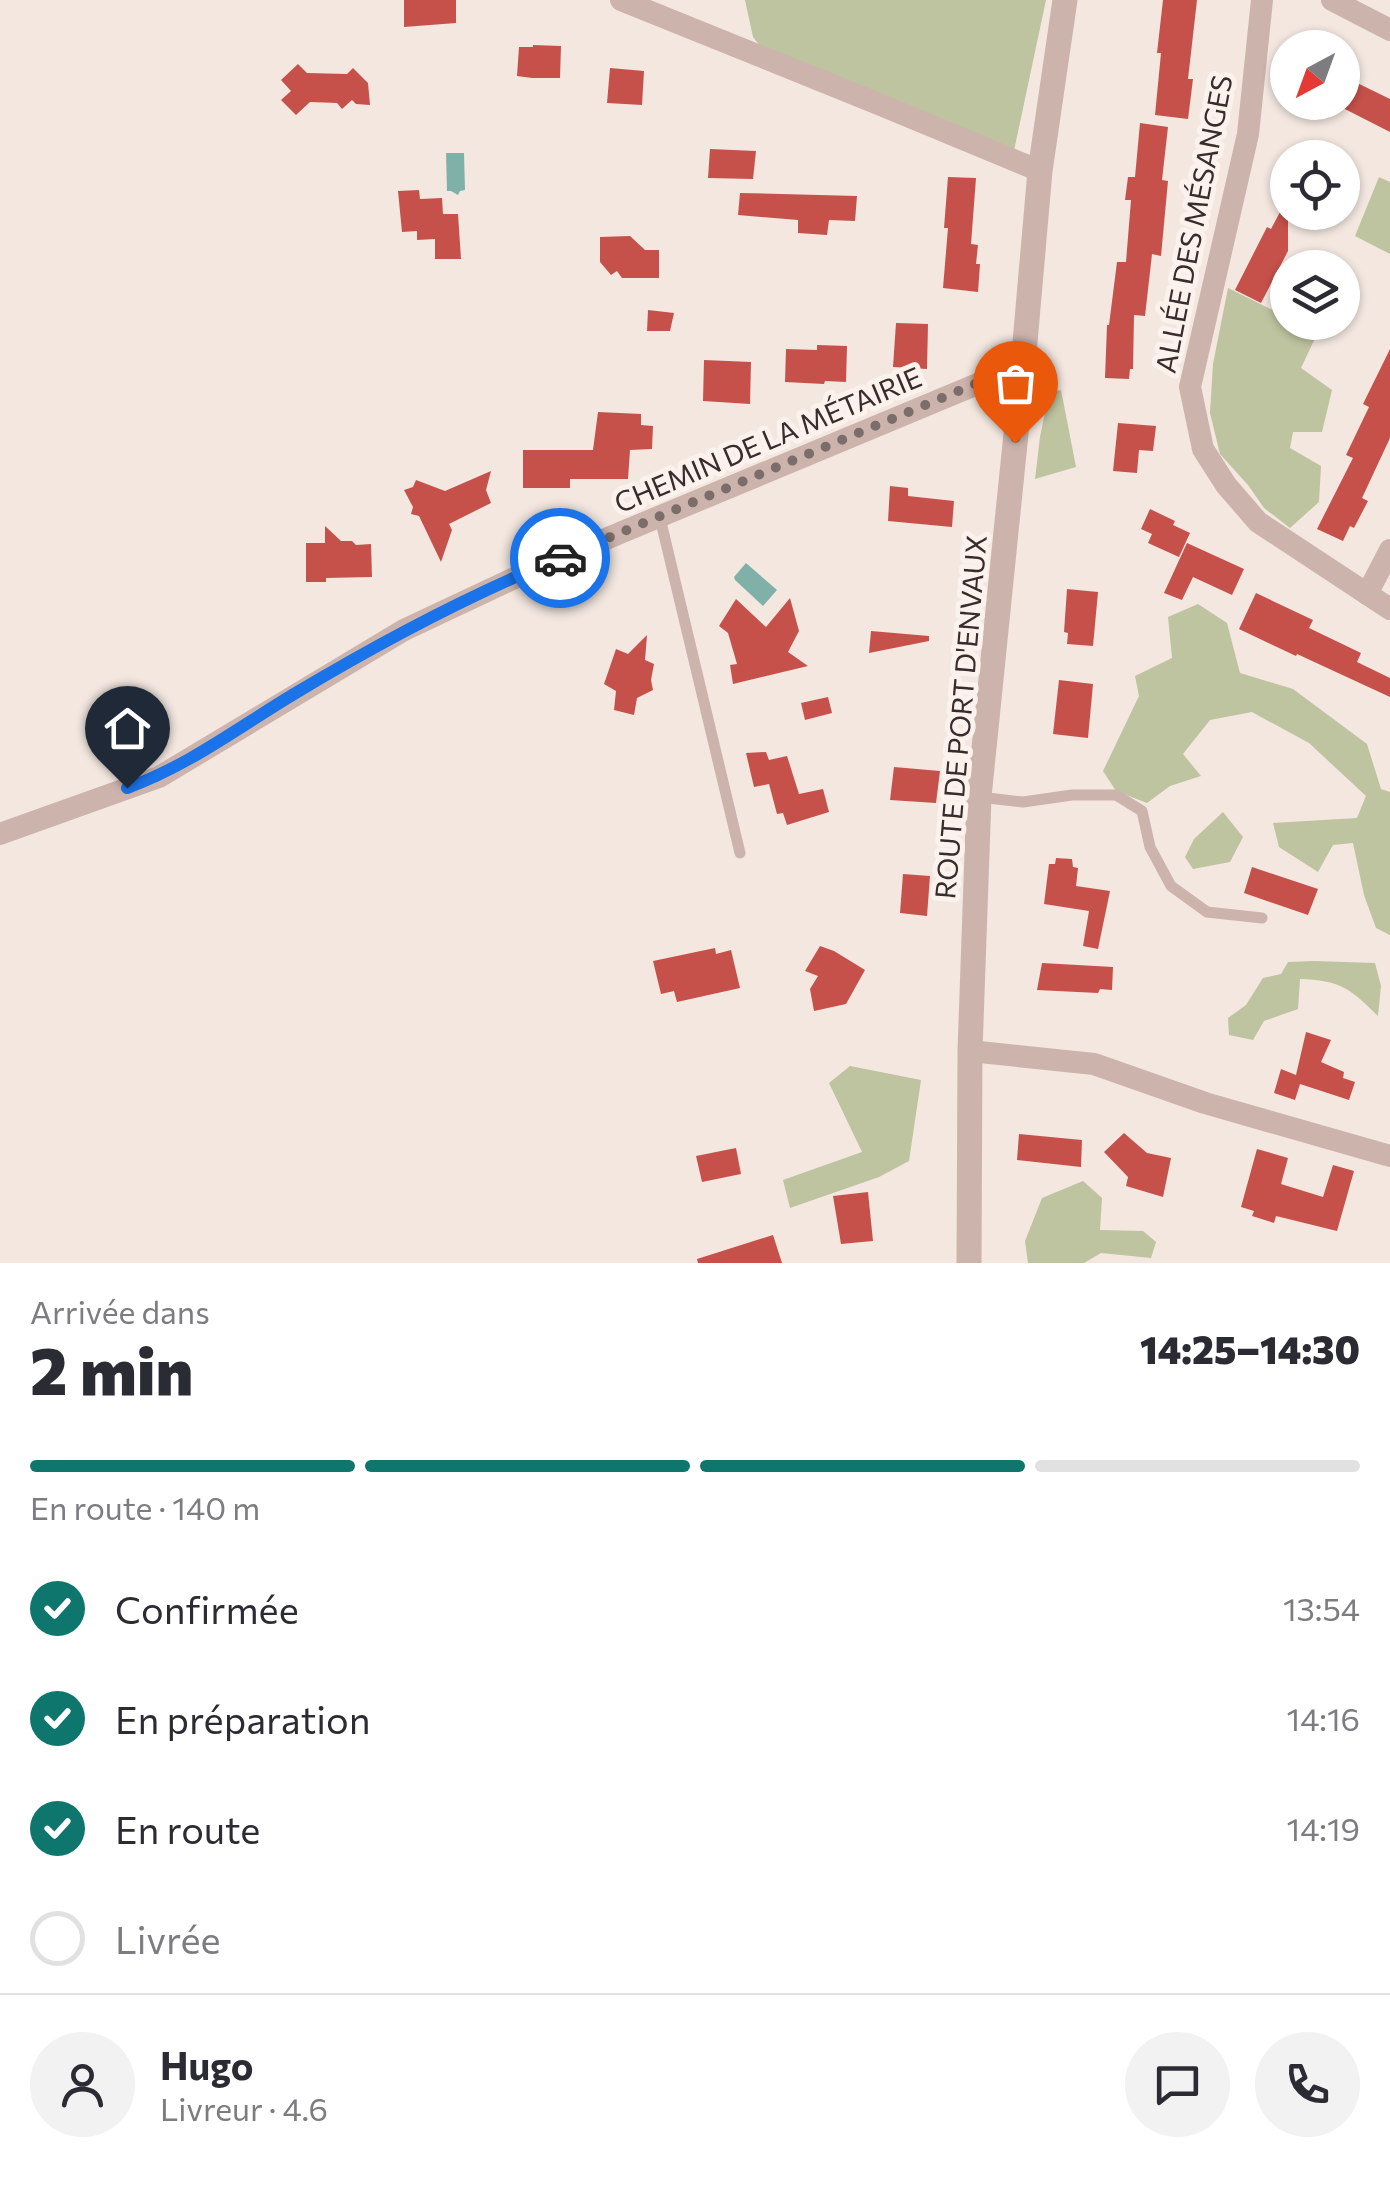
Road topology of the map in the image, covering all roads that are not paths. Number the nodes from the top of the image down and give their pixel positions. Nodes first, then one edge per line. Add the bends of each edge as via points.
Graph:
1 (621, 0) edge
2 (1065, 0) edge
3 (1262, 0) edge
4 (1332, 0) edge
5 (1390, 30) edge
6 (1040, 171) junction
7 (1023, 364) junction
8 (660, 518) junction
9 (1390, 550) edge
10 (1367, 594) junction
11 (1390, 609) edge
12 (980, 797) junction
13 (0, 834) edge
14 (740, 853) dead end
15 (1262, 918) dead end
16 (970, 1051) junction
17 (1390, 1156) edge
18 (969, 1263) edge

1 - 6 street
2 - 6 street, ROUTE DE PORT D'ENVAUX
3 - 10 street, ALLÉE DES MÉSANGES via 1248,134 1190,387 1203,450 1226,485 1258,522
4 - 5 street
6 - 7 street, ROUTE DE PORT D'ENVAUX
7 - 8 street, CHEMIN DE LA MÉTAIRIE
7 - 12 street, ROUTE DE PORT D'ENVAUX
8 - 13 street, CHEMIN DE LA MÉTAIRIE via 404,630 159,777
8 - 14 lane
9 - 10 street
10 - 11 street, ALLÉE DES MÉSANGES
12 - 15 lane via 1023,802 1116,795 1142,810 1150,848 1171,886 1207,912
12 - 16 street, ROUTE DE PORT D'ENVAUX
16 - 17 street via 1094,1064
16 - 18 street, ROUTE DE PORT D'ENVAUX

